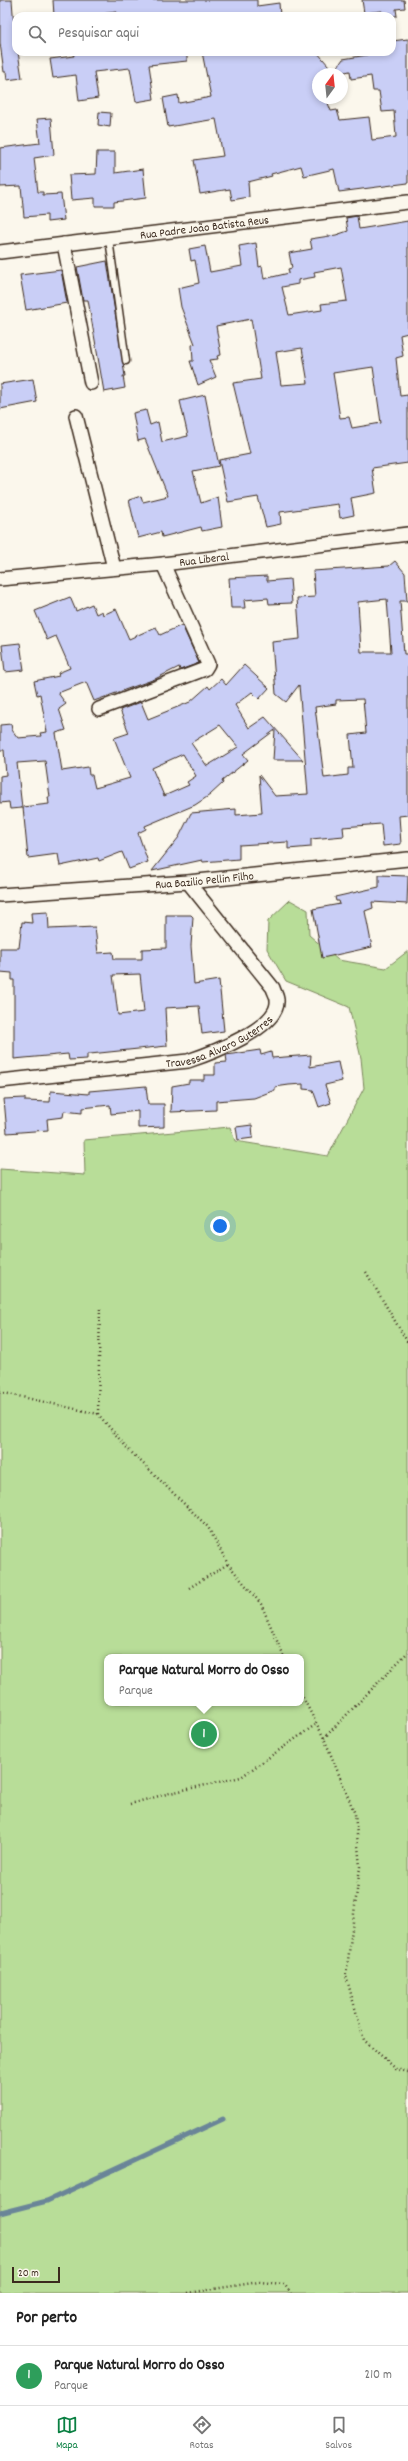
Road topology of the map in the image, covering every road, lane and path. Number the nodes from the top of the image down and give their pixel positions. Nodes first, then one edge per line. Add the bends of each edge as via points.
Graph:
1 (408, 202) edge
2 (109, 239) junction
3 (64, 244) junction
4 (0, 252) edge
5 (126, 361) dead end
6 (91, 383) dead end
7 (76, 416) dead end
8 (408, 534) edge
9 (163, 564) junction
10 (114, 568) junction
11 (0, 579) edge
12 (100, 709) dead end
13 (408, 859) edge
14 (188, 882) junction
15 (0, 895) edge
16 (0, 1081) edge
17 (366, 1272) dead end
18 (100, 1306) dead end
19 (408, 1343) edge
20 (0, 1392) edge
21 (98, 1414) junction
22 (228, 1564) junction
23 (189, 1588) dead end
24 (408, 1652) edge
25 (283, 1654) edge
26 (304, 1701) edge
27 (315, 1725) junction
28 (324, 1738) junction
29 (130, 1804) dead end
30 (408, 2072) edge
31 (188, 2293) edge
32 (291, 2293) edge

1 - 2 street, Rua Padre João Batista Reus
2 - 3 street, Rua Padre João Batista Reus
2 - 5 lane
3 - 4 street, Rua Padre João Batista Reus
3 - 6 street
7 - 10 street
8 - 9 street, Rua Liberal
9 - 10 street, Rua Liberal
9 - 12 street via 208,664 205,668
10 - 11 street, Rua Liberal
13 - 14 street, Rua Bazilio Pellin Filho
14 - 15 street, Rua Bazilio Pellin Filho
14 - 16 street, Travessa Alvaro Guterres via 273,988 278,1001 273,1013 259,1029 188,1061
17 - 19 path
18 - 21 path
20 - 21 path
21 - 22 path via 128,1449 208,1527
22 - 23 path
22 - 25 path via 261,1604
24 - 28 path
26 - 27 path
27 - 28 path
27 - 29 path via 241,1778
28 - 30 path via 355,1814 360,1867 346,1976 364,2040 396,2069
31 - 32 path via 259,2282 284,2284

